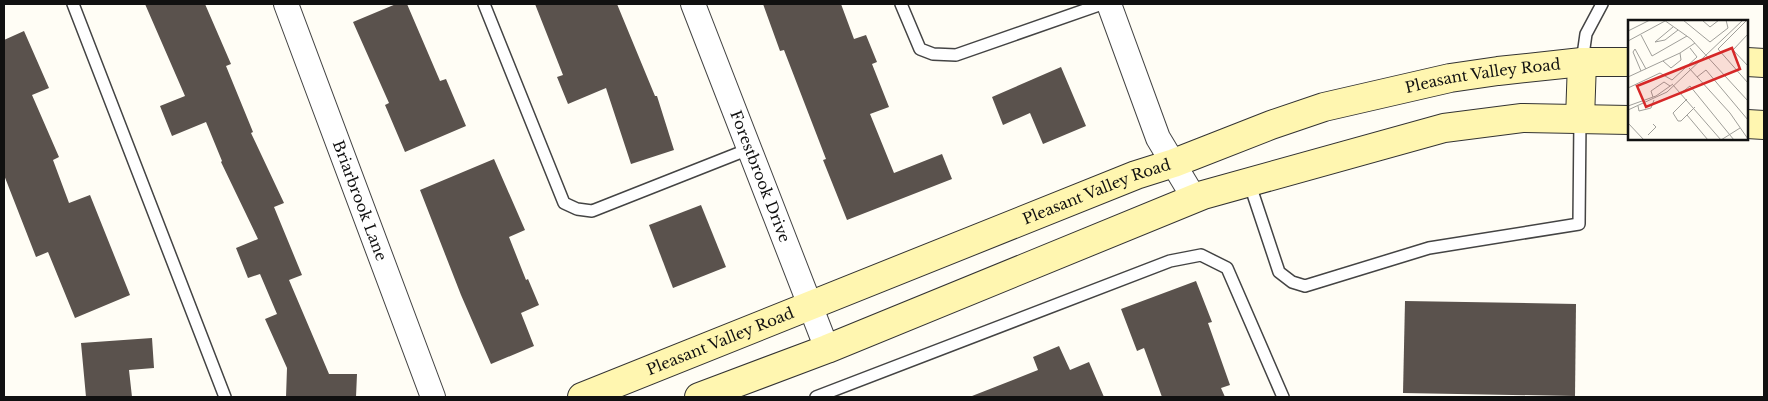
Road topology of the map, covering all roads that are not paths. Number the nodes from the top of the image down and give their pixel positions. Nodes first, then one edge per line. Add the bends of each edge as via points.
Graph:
1 (73, 4) edge
2 (286, 4) edge
3 (484, 4) edge
4 (693, 4) edge
5 (901, 4) edge
6 (1102, 4) edge
7 (1110, 4) edge
8 (1602, 4) edge
9 (1582, 62) junction
10 (1628, 62) edge
11 (1748, 62) edge
12 (1764, 63) edge
13 (1580, 119) junction
14 (1628, 120) edge
15 (1748, 124) edge
16 (1764, 124) edge
17 (749, 149) junction
18 (1174, 164) junction
19 (1249, 182) junction
20 (1194, 198) junction
21 (810, 306) junction
22 (827, 349) junction
23 (225, 397) edge
24 (433, 397) edge
25 (582, 397) edge
26 (699, 397) edge
27 (816, 397) edge
28 (1282, 397) edge

1 - 23 lane
2 - 24 street, Briarbrook Lane
3 - 17 lane via 564,203 577,210 592,211
4 - 17 street, Forestbrook Drive
5 - 6 lane via 920,49 933,54 956,54
7 - 18 street via 1158,138
8 - 9 lane via 1586,34
9 - 10 main road, Pleasant Valley Road
9 - 13 main road
9 - 18 main road, Pleasant Valley Road via 1450,78 1324,107
11 - 12 main road
13 - 14 main road
13 - 19 main road via 1522,118 1444,128
13 - 19 lane via 1579,224 1429,248 1305,286 1292,282 1279,272
15 - 16 main road
17 - 21 street, Forestbrook Drive
18 - 20 street
18 - 21 main road, Pleasant Valley Road via 1127,179
19 - 20 main road
20 - 22 main road
21 - 22 street, Forestbrook Drive
21 - 25 main road, Pleasant Valley Road
22 - 26 main road
27 - 28 lane via 1170,260 1201,255 1228,268

